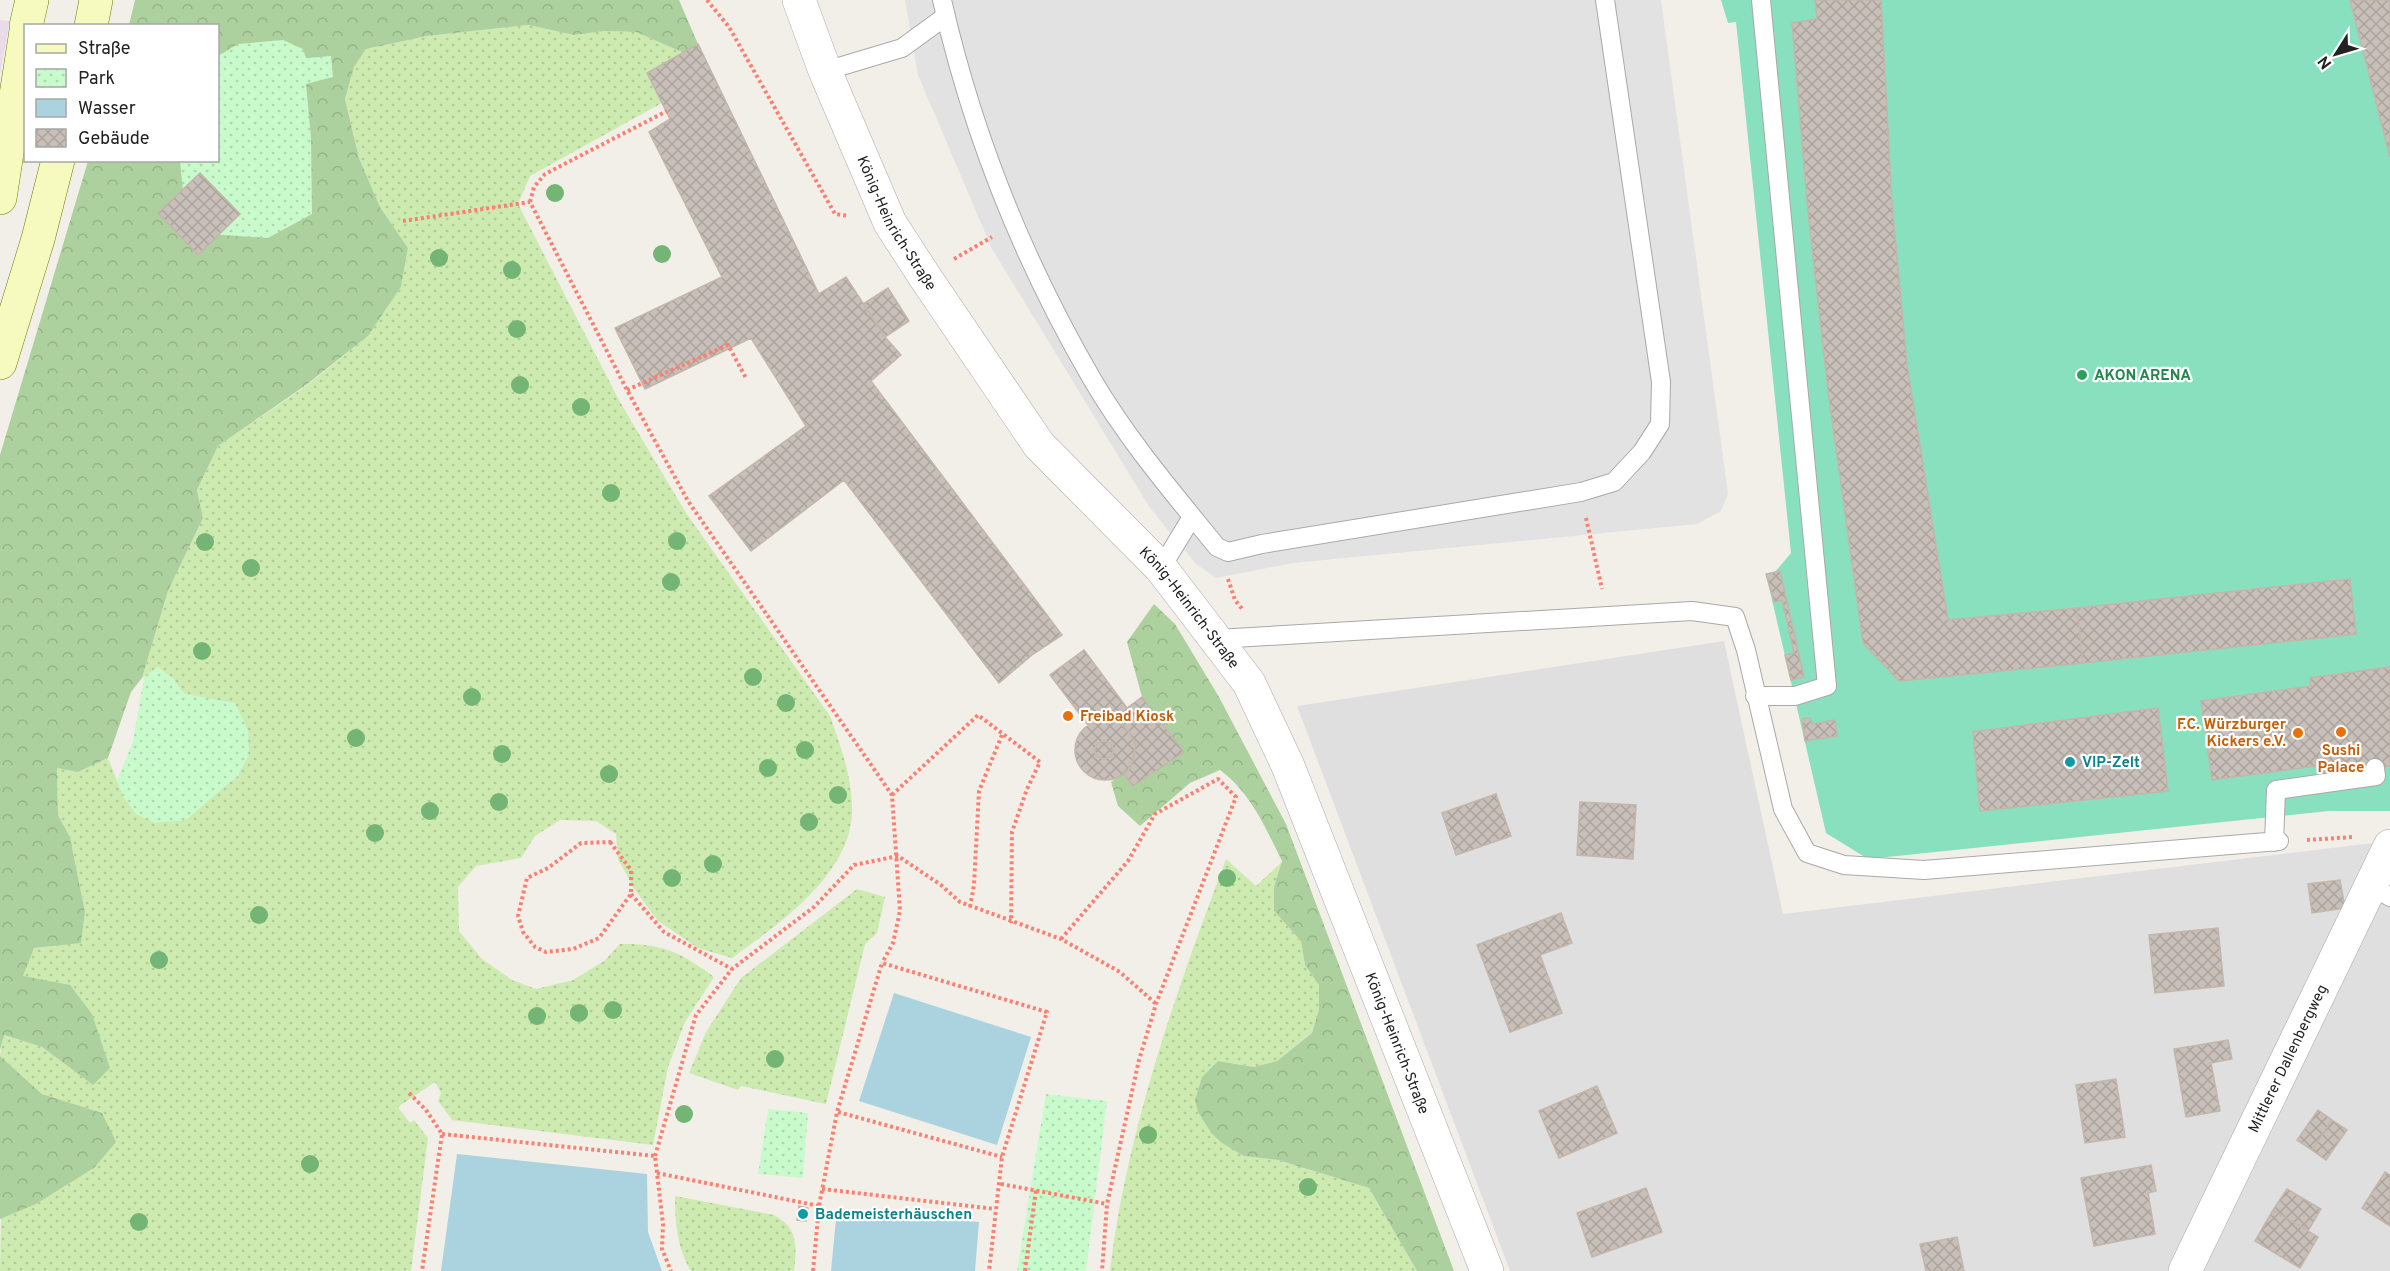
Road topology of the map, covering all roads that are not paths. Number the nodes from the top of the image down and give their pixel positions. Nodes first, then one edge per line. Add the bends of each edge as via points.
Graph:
1 (32, 0) edge
2 (96, 0) edge
3 (799, 0) edge
4 (1605, 0) edge
5 (1761, 0) edge
6 (944, 8) edge
7 (26, 24) edge
8 (91, 24) edge
9 (24, 44) edge
10 (825, 71) junction
11 (57, 162) edge
12 (0, 198) edge
13 (0, 363) edge
14 (1192, 517) junction
15 (1161, 568) junction
16 (1217, 639) junction
17 (1755, 696) junction
18 (2375, 768) dead end
19 (2390, 846) edge
20 (2380, 891) edge
21 (1487, 1271) edge
22 (2185, 1271) edge

1 - 7 main road
2 - 8 main road
3 - 10 street, König-Heinrich-Straße
4 - 14 lane via 1661,382 1660,424 1642,452 1614,482 1581,492 1228,552 1217,548
5 - 17 lane via 1827,686 1796,696
6 - 10 lane via 902,48
6 - 14 lane via 975,119 1015,223 1053,305 1093,381
9 - 12 main road
10 - 15 street, König-Heinrich-Straße via 890,223 1039,445
11 - 13 main road
14 - 15 lane
15 - 16 street, König-Heinrich-Straße
16 - 17 lane via 1692,611 1735,617
16 - 21 street, König-Heinrich-Straße via 1249,683 1288,766
17 - 18 lane via 1783,809 1807,853 1844,866 1924,870 2277,842 2276,790 2376,776
19 - 20 street, Mittlerer Dallenbergweg
20 - 22 street, Mittlerer Dallenbergweg

